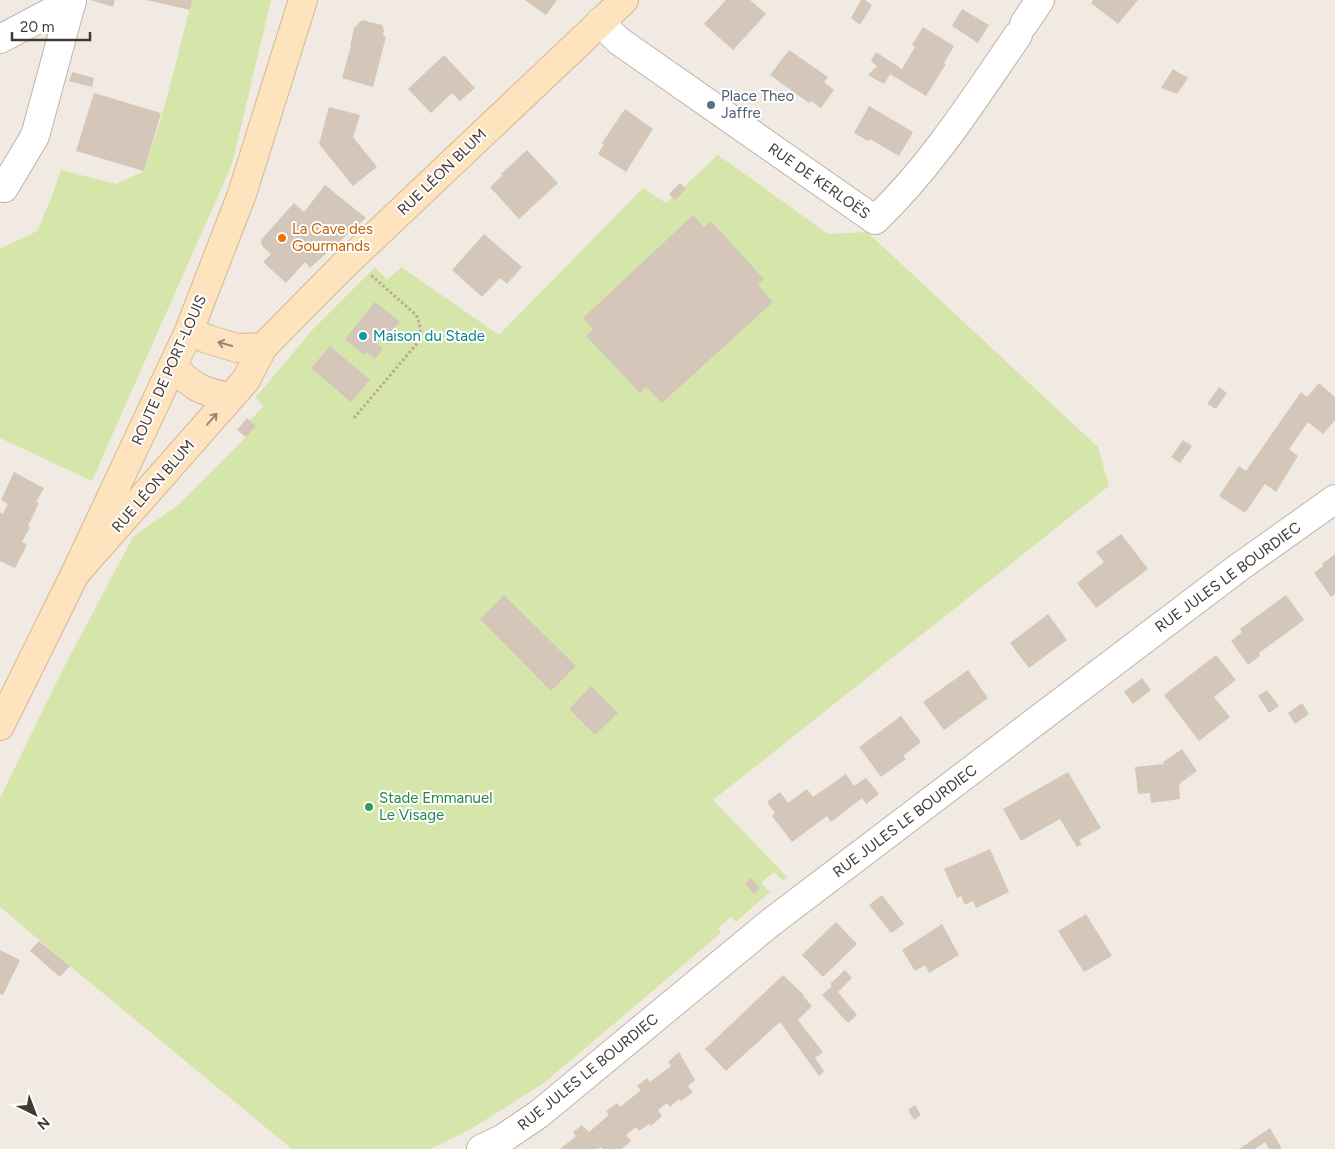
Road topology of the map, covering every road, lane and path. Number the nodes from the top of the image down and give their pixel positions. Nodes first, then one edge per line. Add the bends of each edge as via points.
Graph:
1 (303, 0) edge
2 (624, 0) edge
3 (1040, 0) edge
4 (72, 1) edge
5 (600, 22) junction
6 (0, 39) edge
7 (4, 188) dead end
8 (352, 258) junction
9 (189, 331) junction
10 (263, 347) junction
11 (173, 367) junction
12 (230, 397) junction
13 (354, 418) dead end
14 (1335, 499) edge
15 (76, 574) junction
16 (0, 726) edge
17 (481, 1149) edge

1 - 9 street, ROUTE DE PORT-LOUIS via 242,194
2 - 5 street, RUE LÉON BLUM
3 - 5 street, RUE DE KERLOËS via 951,132 875,220 619,41
4 - 6 street
4 - 7 street via 35,136
5 - 8 street, RUE LÉON BLUM
8 - 10 street, RUE LÉON BLUM
8 - 13 path via 416,315 421,331 420,340
10 -> 9 street via 237,348
9 - 11 street, ROUTE DE PORT-LOUIS
10 - 12 street, RUE LÉON BLUM via 246,380
11 - 12 street via 189,383 202,390
11 - 15 street, ROUTE DE PORT-LOUIS
15 -> 12 street, RUE LÉON BLUM
14 - 17 street, RUE JULES LE BOURDIEC via 1238,568 770,922 539,1114
15 - 16 street, ROUTE DE PORT-LOUIS

